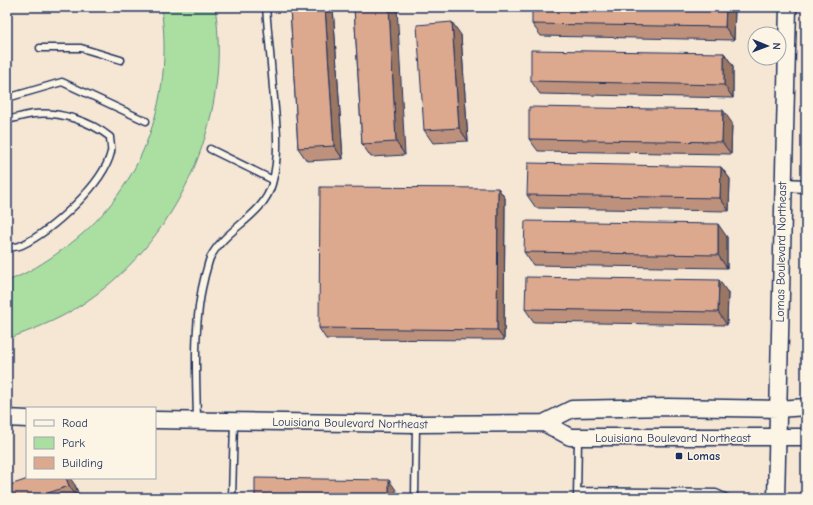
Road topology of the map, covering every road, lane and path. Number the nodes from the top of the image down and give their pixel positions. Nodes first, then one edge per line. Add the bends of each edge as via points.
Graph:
1 (266, 7) edge
2 (788, 7) edge
3 (40, 48) dead end
4 (121, 60) dead end
5 (7, 98) edge
6 (7, 120) edge
7 (146, 120) dead end
8 (210, 149) dead end
9 (273, 180) junction
10 (782, 185) junction
11 (806, 186) edge
12 (7, 248) edge
13 (806, 407) edge
14 (778, 409) junction
15 (7, 418) edge
16 (26, 419) edge
17 (156, 420) edge
18 (197, 421) junction
19 (234, 421) junction
20 (544, 422) junction
21 (416, 424) junction
22 (578, 437) junction
23 (806, 437) edge
24 (777, 438) junction
25 (577, 491) junction
26 (605, 495) edge
27 (232, 498) edge
28 (415, 498) edge
29 (577, 498) edge
30 (727, 498) edge
31 (776, 498) edge

1 - 9 lane via 278,137
2 - 10 main road, Lomas Boulevard Northeast
3 - 4 lane via 81,48
5 - 7 lane via 62,82
6 - 12 lane via 34,114 56,114 99,128 110,137 112,151 103,172 65,215 21,245
8 - 9 lane
9 - 18 lane via 259,208 225,238 210,258 202,286 199,310 196,358
10 - 11 street
10 - 14 main road, Lomas Boulevard Northeast
13 - 14 main road, Louisiana Boulevard Northeast
14 - 20 main road, Louisiana Boulevard Northeast via 572,409
14 - 24 main road, Lomas Boulevard Northeast
15 - 16 main road
17 - 18 main road, Louisiana Boulevard Northeast
18 - 19 main road, Louisiana Boulevard Northeast
19 - 21 main road, Louisiana Boulevard Northeast
19 - 27 lane
20 - 21 main road, Louisiana Boulevard Northeast
20 - 22 main road, Louisiana Boulevard Northeast via 570,437
21 - 28 lane
22 - 24 main road, Louisiana Boulevard Northeast
22 - 25 lane
23 - 24 main road, Louisiana Boulevard Northeast
24 - 31 main road, Lomas Boulevard Northeast
25 - 26 lane
25 - 29 lane
26 - 30 lane via 716,493

